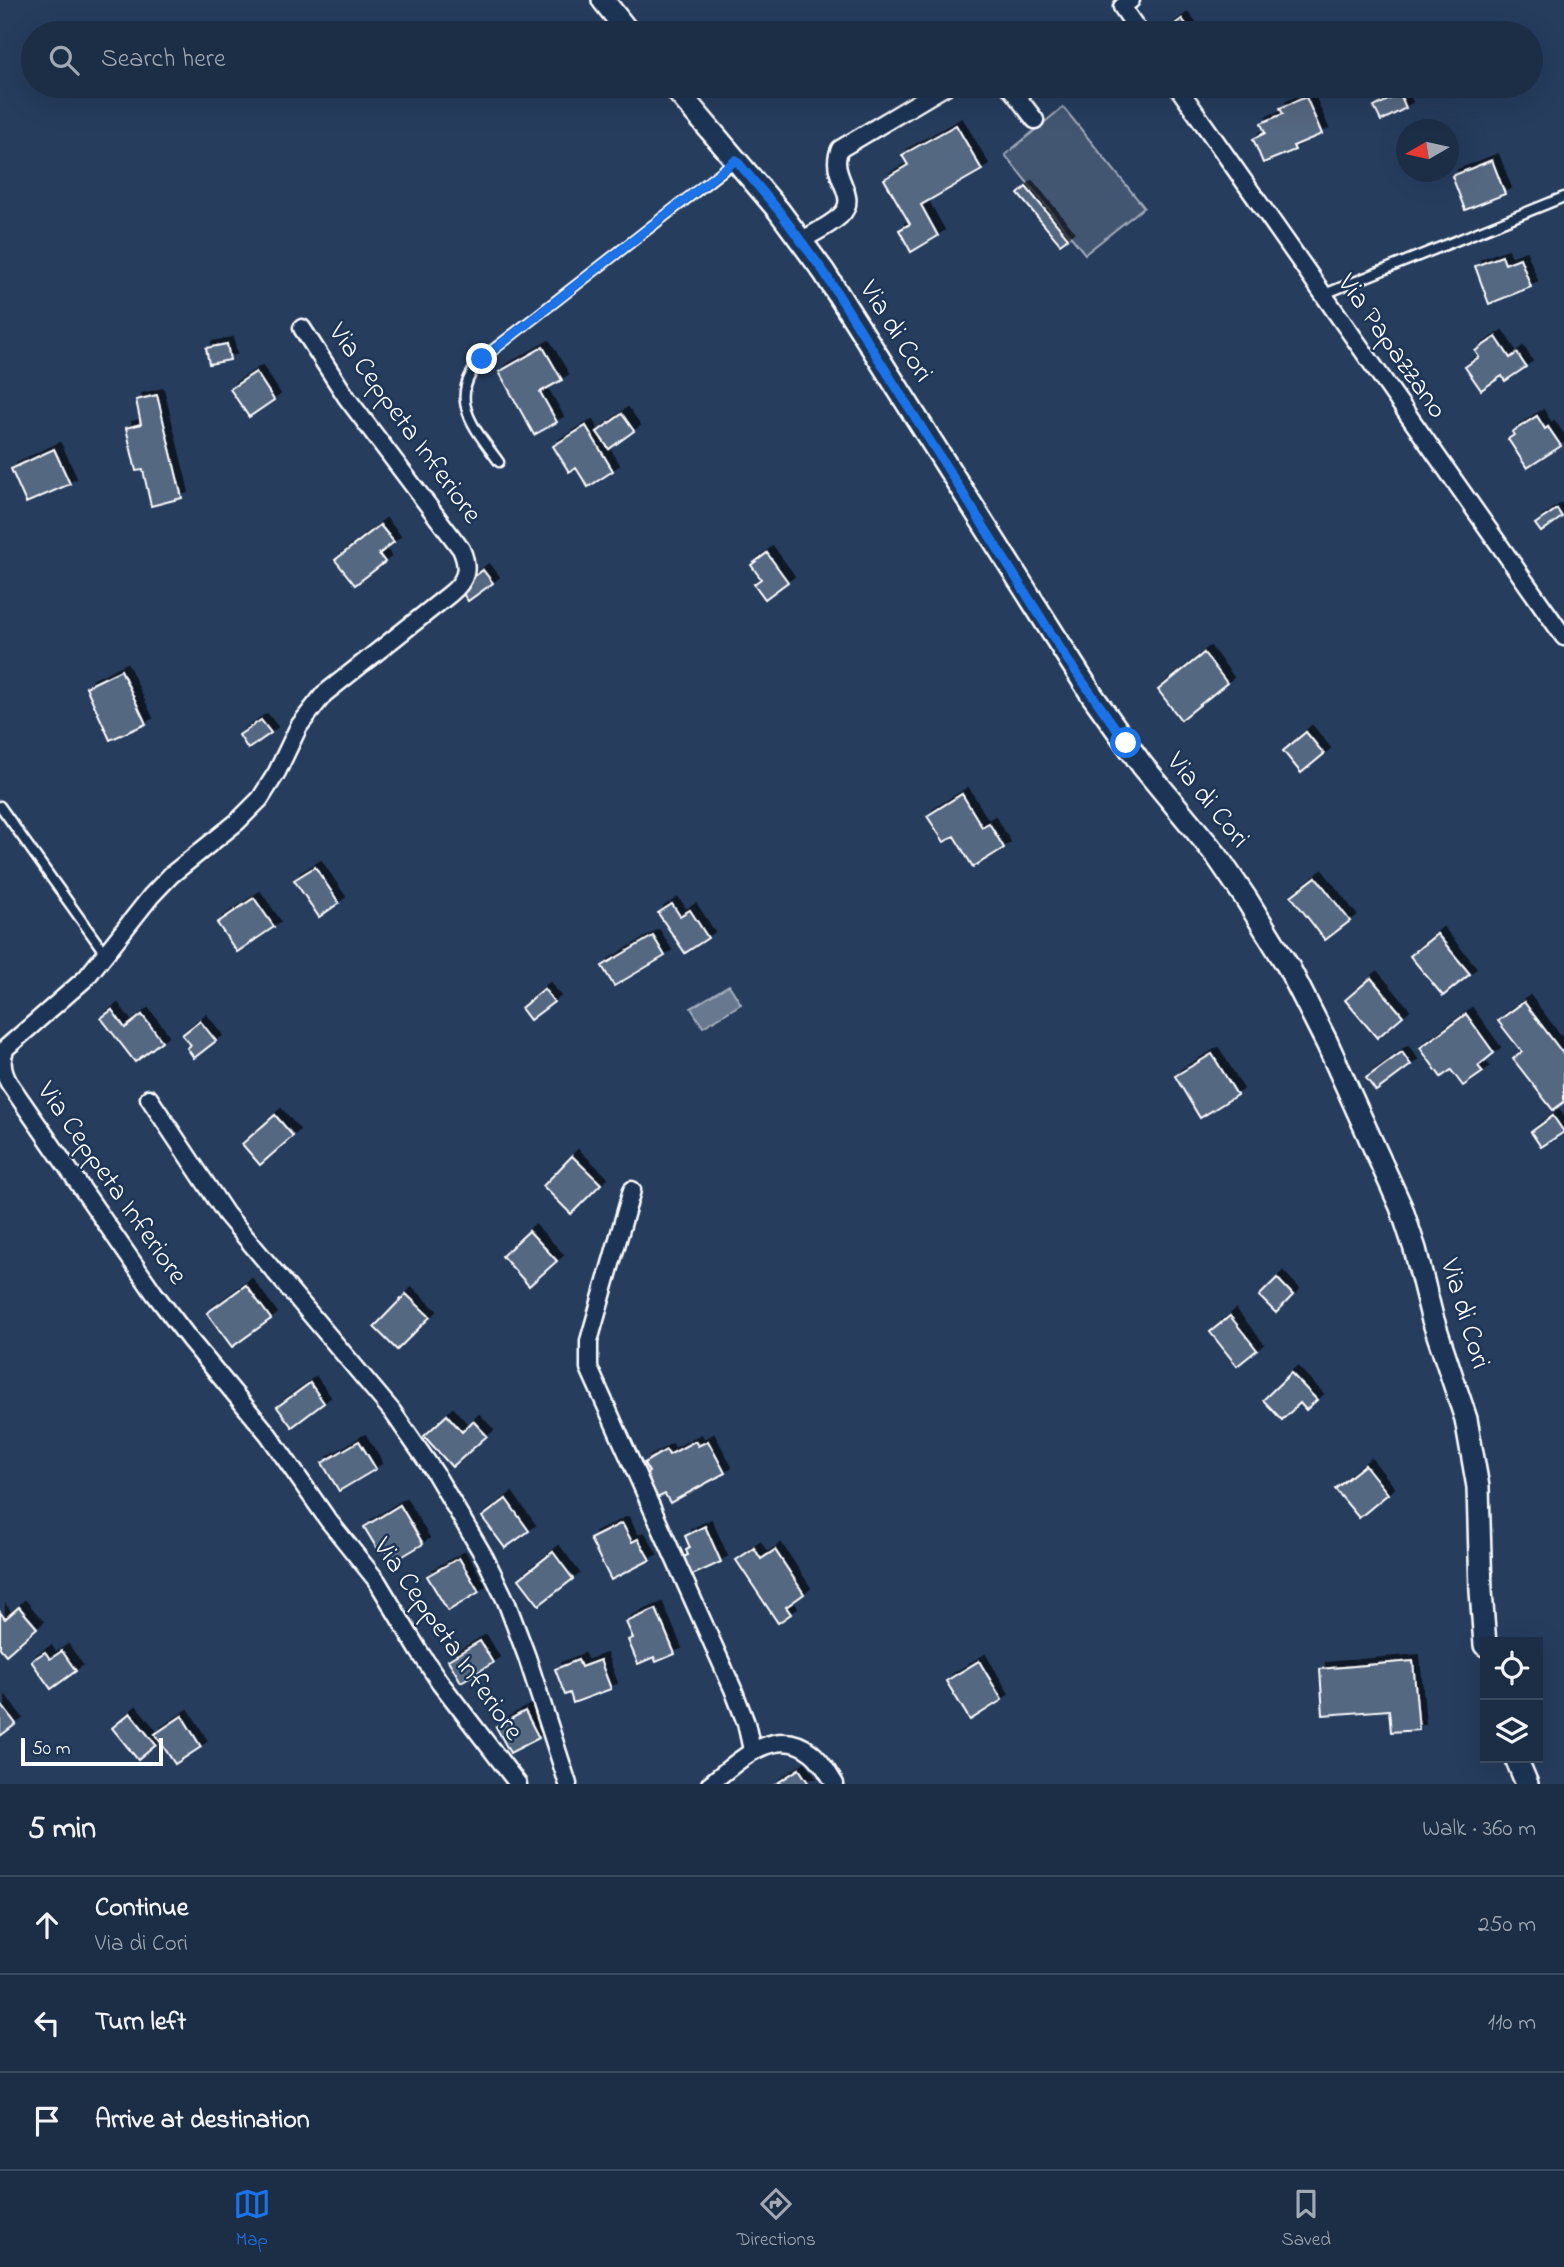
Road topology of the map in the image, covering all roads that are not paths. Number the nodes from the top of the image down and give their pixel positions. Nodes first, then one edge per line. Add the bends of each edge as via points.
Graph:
1 (603, 0) edge
2 (1123, 2) edge
3 (620, 21) edge
4 (1133, 21) edge
5 (683, 98) edge
6 (926, 98) edge
7 (1018, 98) edge
8 (1185, 98) edge
9 (1035, 120) dead end
10 (736, 160) junction
11 (1564, 197) edge
12 (802, 240) junction
13 (1322, 295) junction
14 (303, 328) dead end
15 (499, 462) dead end
16 (1564, 637) edge
17 (0, 806) edge
18 (106, 955) junction
19 (1, 1060) edge
20 (149, 1098) dead end
21 (632, 1191) dead end
22 (1484, 1637) edge
23 (752, 1750) junction
24 (1518, 1763) edge
25 (518, 1784) edge
26 (568, 1784) edge
27 (710, 1784) edge
28 (835, 1784) edge
29 (1527, 1784) edge

1 - 3 main road
2 - 4 street
5 - 10 main road, Via di Cori
6 - 12 street via 840,149 836,167 847,195 845,210
7 - 9 street
8 - 13 street, Via Papazzano
10 - 12 main road, Via di Cori
10 - 15 lane via 476,366 466,391 466,413
11 - 13 lane
12 - 22 main road, Via di Cori via 1091,695 1248,900 1327,1043 1401,1207 1466,1419 1478,1486
13 - 16 street, Via Papazzano
14 - 18 street, Via Ceppeta Inferiore via 347,398 457,542 467,571 464,581 324,694 299,726 260,799 163,882
17 - 18 lane
18 - 19 street, Via Ceppeta Inferiore via 77,987 6,1048
19 - 25 street, Via Ceppeta Inferiore via 9,1083 154,1293 268,1434 377,1581 439,1681
20 - 26 street, Via Ceppeta Inferiore via 226,1214 392,1411 431,1466 506,1601
21 - 23 street via 589,1341 589,1368 733,1689
23 - 27 street
23 - 28 street via 772,1743 799,1745 817,1758
24 - 29 main road

